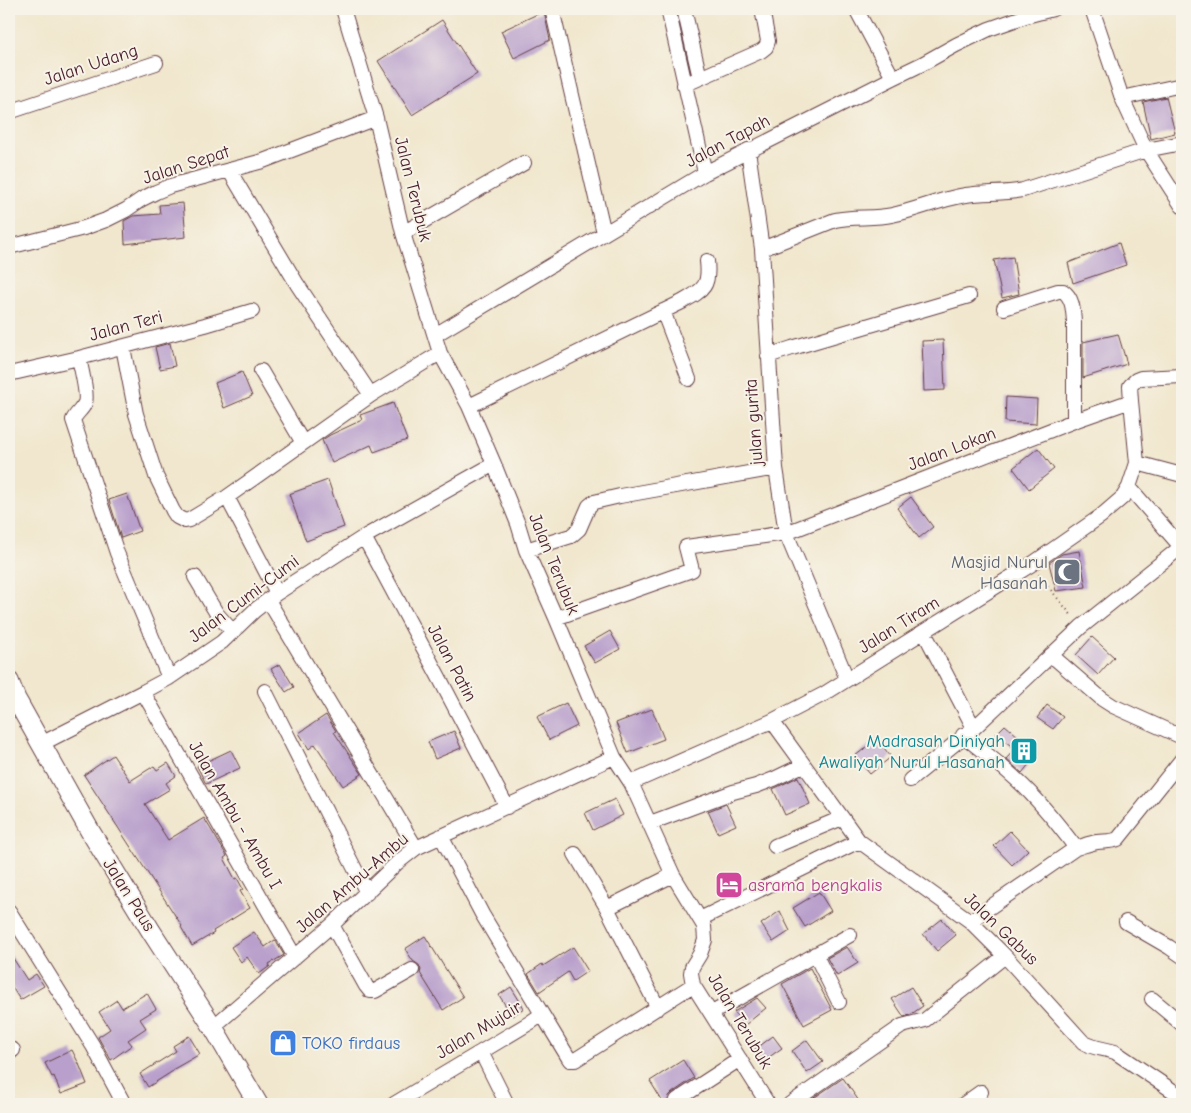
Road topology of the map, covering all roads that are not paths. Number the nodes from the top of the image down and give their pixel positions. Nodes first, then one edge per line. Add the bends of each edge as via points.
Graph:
1 (343, 9) edge
2 (552, 9) edge
3 (668, 9) edge
4 (762, 9) edge
5 (856, 9) edge
6 (1053, 9) edge
7 (1092, 9) edge
8 (685, 15) edge
9 (672, 26) junction
10 (156, 63) dead end
11 (700, 78) junction
12 (892, 78) junction
13 (684, 85) junction
14 (1182, 85) edge
15 (1122, 98) junction
16 (9, 112) edge
17 (376, 118) junction
18 (1182, 143) edge
19 (748, 150) junction
20 (1146, 150) junction
21 (524, 163) dead end
22 (229, 170) junction
23 (704, 173) junction
24 (1182, 206) edge
25 (403, 233) junction
26 (604, 234) junction
27 (9, 247) edge
28 (762, 249) junction
29 (707, 261) dead end
30 (969, 296) dead end
31 (1004, 308) dead end
32 (252, 311) dead end
33 (663, 311) junction
34 (434, 335) junction
35 (123, 347) junction
36 (440, 353) junction
37 (768, 356) junction
38 (79, 358) junction
39 (260, 371) dead end
40 (9, 374) edge
41 (1182, 376) edge
42 (689, 379) dead end
43 (372, 395) junction
44 (1130, 401) junction
45 (468, 406) junction
46 (1074, 421) junction
47 (304, 443) junction
48 (1137, 463) junction
49 (494, 464) junction
50 (776, 468) junction
51 (1182, 475) edge
52 (1129, 487) junction
53 (227, 497) junction
54 (786, 533) junction
55 (364, 537) junction
56 (1182, 548) edge
57 (526, 550) junction
58 (195, 577) dead end
59 (273, 596) junction
60 (556, 618) junction
61 (233, 632) junction
62 (924, 632) junction
63 (1051, 654) junction
64 (169, 678) junction
65 (847, 680) junction
66 (9, 681) edge
67 (265, 691) dead end
68 (143, 692) junction
69 (12, 700) edge
70 (772, 721) junction
71 (969, 732) junction
72 (1182, 737) edge
73 (41, 744) junction
74 (614, 756) junction
75 (1182, 762) edge
76 (803, 765) junction
77 (910, 780) dead end
78 (631, 783) junction
79 (507, 806) junction
80 (842, 818) junction
81 (650, 823) junction
82 (441, 836) junction
83 (859, 841) junction
84 (775, 846) dead end
85 (416, 848) junction
86 (1076, 848) junction
87 (575, 854) dead end
88 (673, 875) junction
89 (367, 893) junction
90 (607, 908) junction
91 (10, 915) edge
92 (700, 918) junction
93 (970, 921) junction
94 (1126, 922) dead end
95 (332, 925) junction
96 (850, 935) dead end
97 (815, 954) junction
98 (1005, 956) junction
99 (1182, 956) edge
100 (295, 957) junction
101 (412, 970) dead end
102 (693, 985) junction
103 (1152, 999) dead end
104 (839, 1002) dead end
105 (658, 1008) junction
106 (712, 1013) junction
107 (542, 1014) junction
108 (1182, 1024) edge
109 (213, 1026) junction
110 (481, 1052) junction
111 (740, 1059) junction
112 (981, 1092) dead end
113 (1182, 1097) edge
114 (677, 1100) dead end
115 (124, 1104) edge
116 (258, 1104) edge
117 (396, 1104) edge
118 (507, 1104) edge
119 (768, 1104) edge
120 (790, 1104) edge
121 (964, 1104) edge

1 - 17 street, Jalan Terubuk
2 - 26 street
3 - 9 street
4 - 11 street via 768,42 766,47
5 - 12 street
6 - 12 street, Jalan Tapah via 989,29
7 - 15 street
8 - 9 street
8 - 11 street
9 - 13 street
10 - 16 street, Jalan Udang
11 - 13 street
12 - 19 street, Jalan Tapah
13 - 23 street
14 - 15 street
15 - 20 street
17 - 22 street, Jalan Sepat via 263,161
17 - 25 street, Jalan Terubuk
18 - 20 street
19 - 23 street, Jalan Tapah
19 - 28 street, julan gurita
20 - 24 street
20 - 28 street via 1016,192 968,194 891,215 835,220
21 - 25 street
22 - 27 street, Jalan Sepat via 170,186 84,228
22 - 43 street via 297,284
23 - 26 street, Jalan Tapah
25 - 34 street, Jalan Terubuk
26 - 34 street, Jalan Tapah
28 - 37 street, julan gurita
29 - 33 street via 705,285 697,293
30 - 37 street
31 - 46 street via 1062,291 1070,298 1074,322
32 - 35 street, Jalan Teri
33 - 42 street
33 - 45 street
34 - 36 street, Jalan Terubuk
35 - 38 street, Jalan Teri
35 - 53 street via 136,414 156,476 177,517 189,520
36 - 43 street
36 - 45 street, Jalan Terubuk
37 - 50 street, julan gurita
38 - 40 street, Jalan Teri
38 - 64 street via 86,403 74,420 117,553
39 - 47 street
41 - 44 street via 1136,380 1130,386
43 - 47 street
44 - 46 street, Jalan Lokan
44 - 48 street
45 - 49 street, Jalan Terubuk
46 - 54 street, Jalan Lokan
47 - 53 street
48 - 51 street
48 - 52 street, Jalan Tiram
49 - 55 street, Jalan Cumi-Cumi
49 - 57 street, Jalan Terubuk
50 - 54 street, julan gurita
50 - 57 street via 594,502 579,529 571,536
52 - 56 street
52 - 62 street, Jalan Tiram via 1123,497 1101,516
53 - 59 street
54 - 60 street, Jalan Lokan via 686,547 692,570
54 - 65 street, julan gurita
55 - 59 street, Jalan Cumi-Cumi
55 - 79 street, Jalan Patin
56 - 63 street
57 - 60 street, Jalan Terubuk
58 - 61 street via 217,614
59 - 61 street, Jalan Cumi-Cumi
59 - 85 street
60 - 74 street, Jalan Terubuk
61 - 64 street, Jalan Cumi-Cumi
62 - 65 street, Jalan Tiram
62 - 71 street
63 - 71 street
63 - 72 street via 1091,691 1113,706
64 - 68 street, Jalan Cumi-Cumi
65 - 70 street, Jalan Tiram
66 - 69 main road, Jalan Paus
67 - 89 street
68 - 73 street, Jalan Cumi-Cumi
68 - 100 street, Jalan Ambu - Ambu I
69 - 73 main road, Jalan Paus
70 - 76 street, Jalan Gabus
70 - 78 street, Jalan Tiram
71 - 77 street
71 - 86 street via 1032,795
73 - 109 main road, Jalan Paus via 105,856
74 - 78 street, Jalan Terubuk
74 - 79 street, Jalan Ambu-Ambu
75 - 86 street via 1118,839
76 - 80 street, Jalan Gabus
76 - 81 street via 774,779
78 - 81 street, Jalan Terubuk
79 - 82 street, Jalan Ambu-Ambu
80 - 83 street, Jalan Gabus
80 - 84 street
81 - 88 street, Jalan Terubuk
82 - 85 street, Jalan Ambu-Ambu
82 - 107 street via 482,914
83 - 92 street
83 - 93 street, Jalan Gabus
85 - 89 street, Jalan Ambu-Ambu
86 - 93 street
87 - 90 street
88 - 90 street
88 - 92 street, Jalan Terubuk
89 - 95 street, Jalan Ambu-Ambu
90 - 105 street
91 - 115 street via 93,1046
92 - 102 street, Jalan Terubuk via 705,940 692,967
93 - 98 street, Jalan Gabus
94 - 99 street
95 - 100 street, Jalan Ambu-Ambu
95 - 101 street via 370,991
96 - 97 street
97 - 104 street
97 - 106 street
98 - 113 street, Jalan Gabus via 1083,1042 1116,1052
98 - 120 street via 925,1020 902,1026
100 - 109 street, Jalan Ambu-Ambu
102 - 105 street, Jalan Mujair
102 - 106 street, Jalan Terubuk
103 - 108 street
105 - 107 street, Jalan Mujair via 576,1060 568,1057
106 - 111 street, Jalan Terubuk
107 - 110 street, Jalan Mujair
109 - 116 main road, Jalan Paus
110 - 117 street, Jalan Mujair
110 - 118 street
111 - 114 street
111 - 119 street, Jalan Terubuk
112 - 121 street

